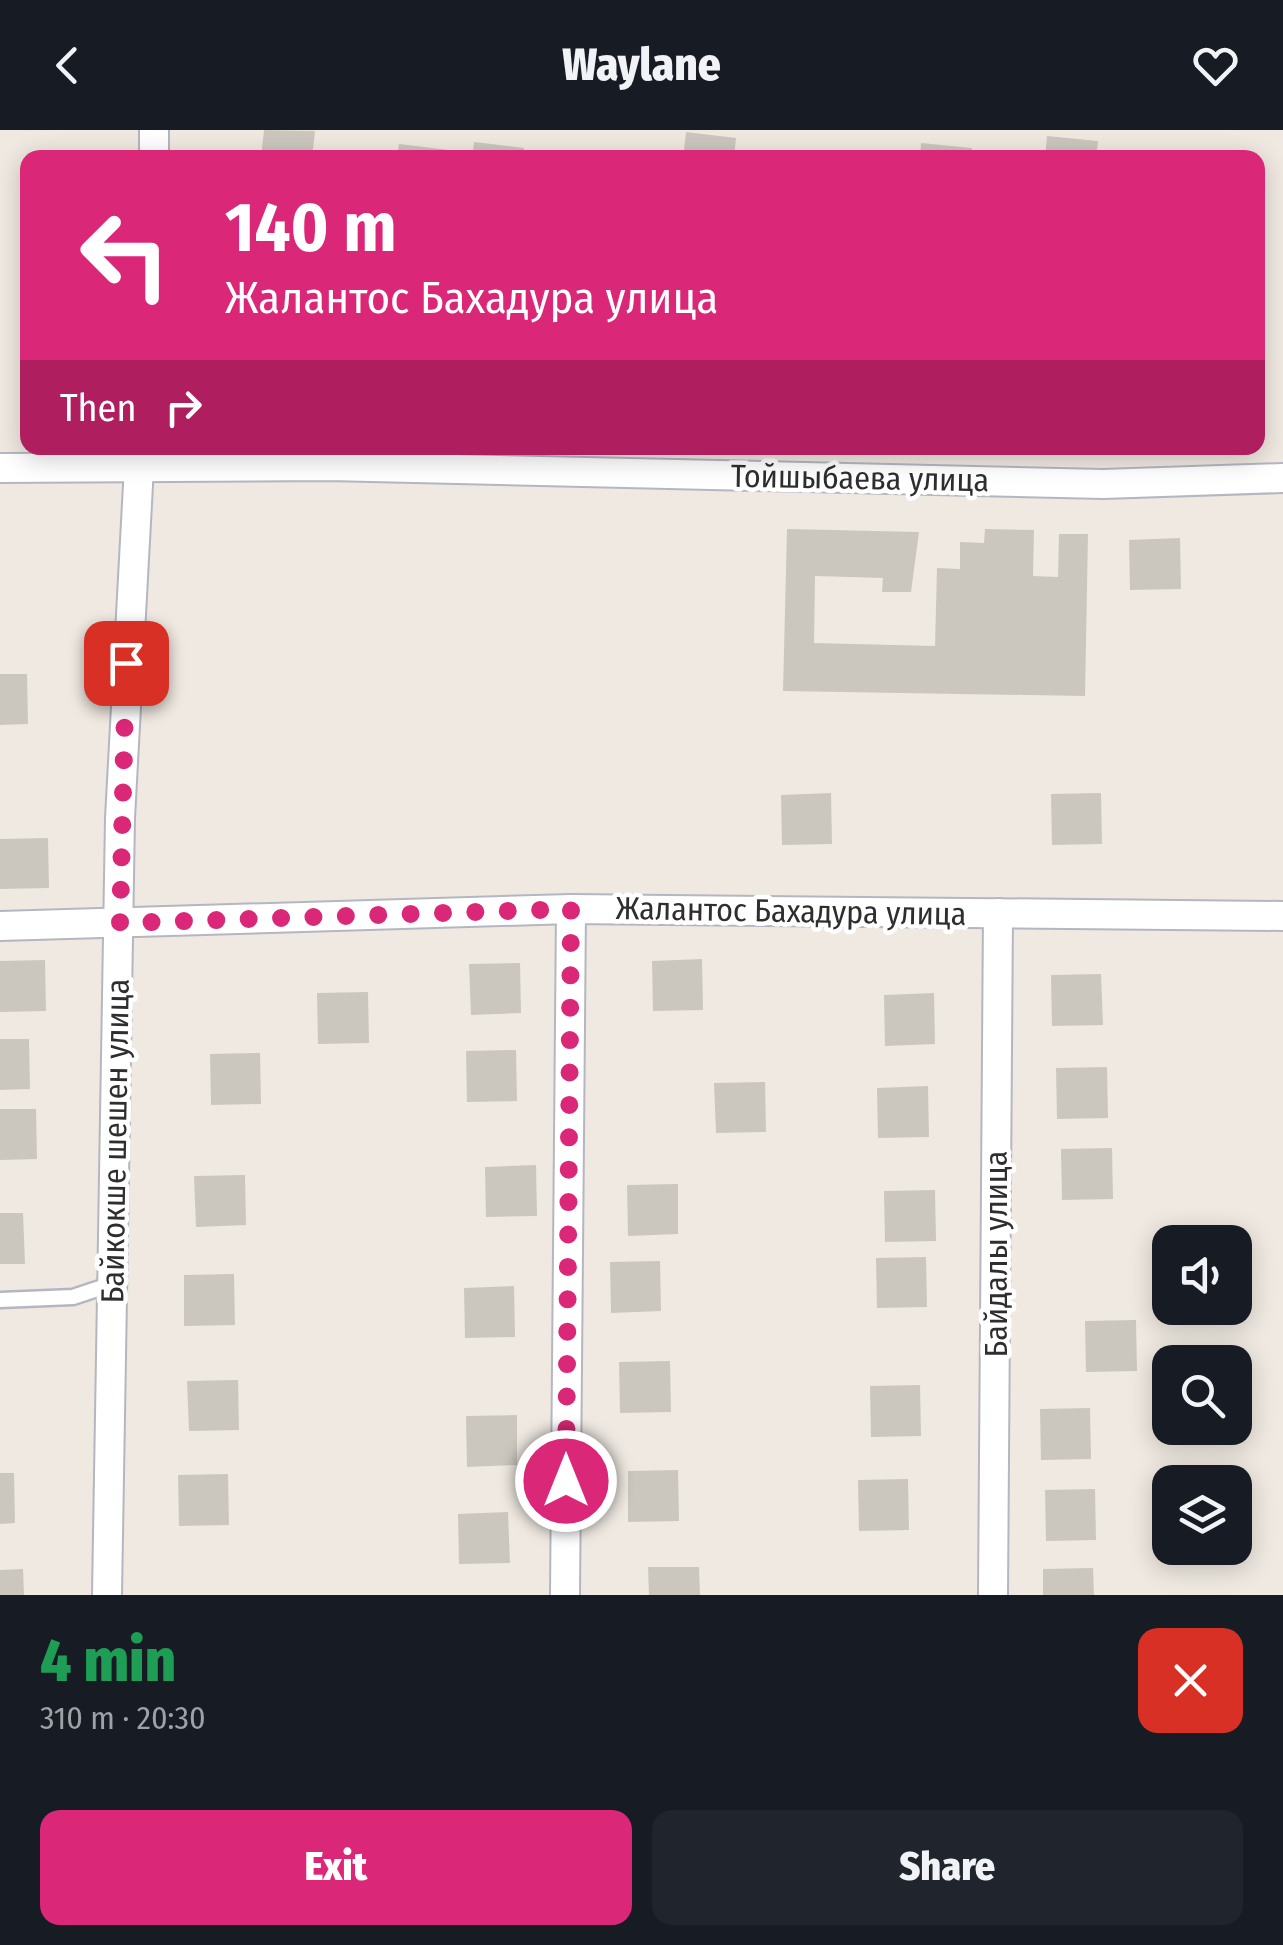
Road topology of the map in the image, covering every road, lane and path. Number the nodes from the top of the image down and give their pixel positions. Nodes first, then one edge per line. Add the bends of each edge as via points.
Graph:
1 (139, 458) edge
2 (0, 468) edge
3 (1283, 478) edge
4 (571, 909) junction
5 (998, 913) junction
6 (1283, 916) edge
7 (120, 923) junction
8 (0, 926) edge
9 (112, 1284) junction
10 (0, 1300) edge
11 (107, 1595) edge
12 (566, 1595) edge
13 (994, 1595) edge

1 - 2 street, Тойшыбаева улица
1 - 3 street, Тойшыбаева улица via 1103,484
1 - 7 street, Байкокше шешен улица via 123,702
4 - 5 street, Жалантос Бахадура улица
4 - 7 street, Жалантос Бахадура улица
4 - 12 street
5 - 6 street, Жалантос Бахадура улица
5 - 13 street, Байдалы улица
7 - 8 street, Жалантос Бахадура улица
7 - 9 street, Байкокше шешен улица
9 - 10 lane via 74,1297
9 - 11 street, Байкокше шешен улица

